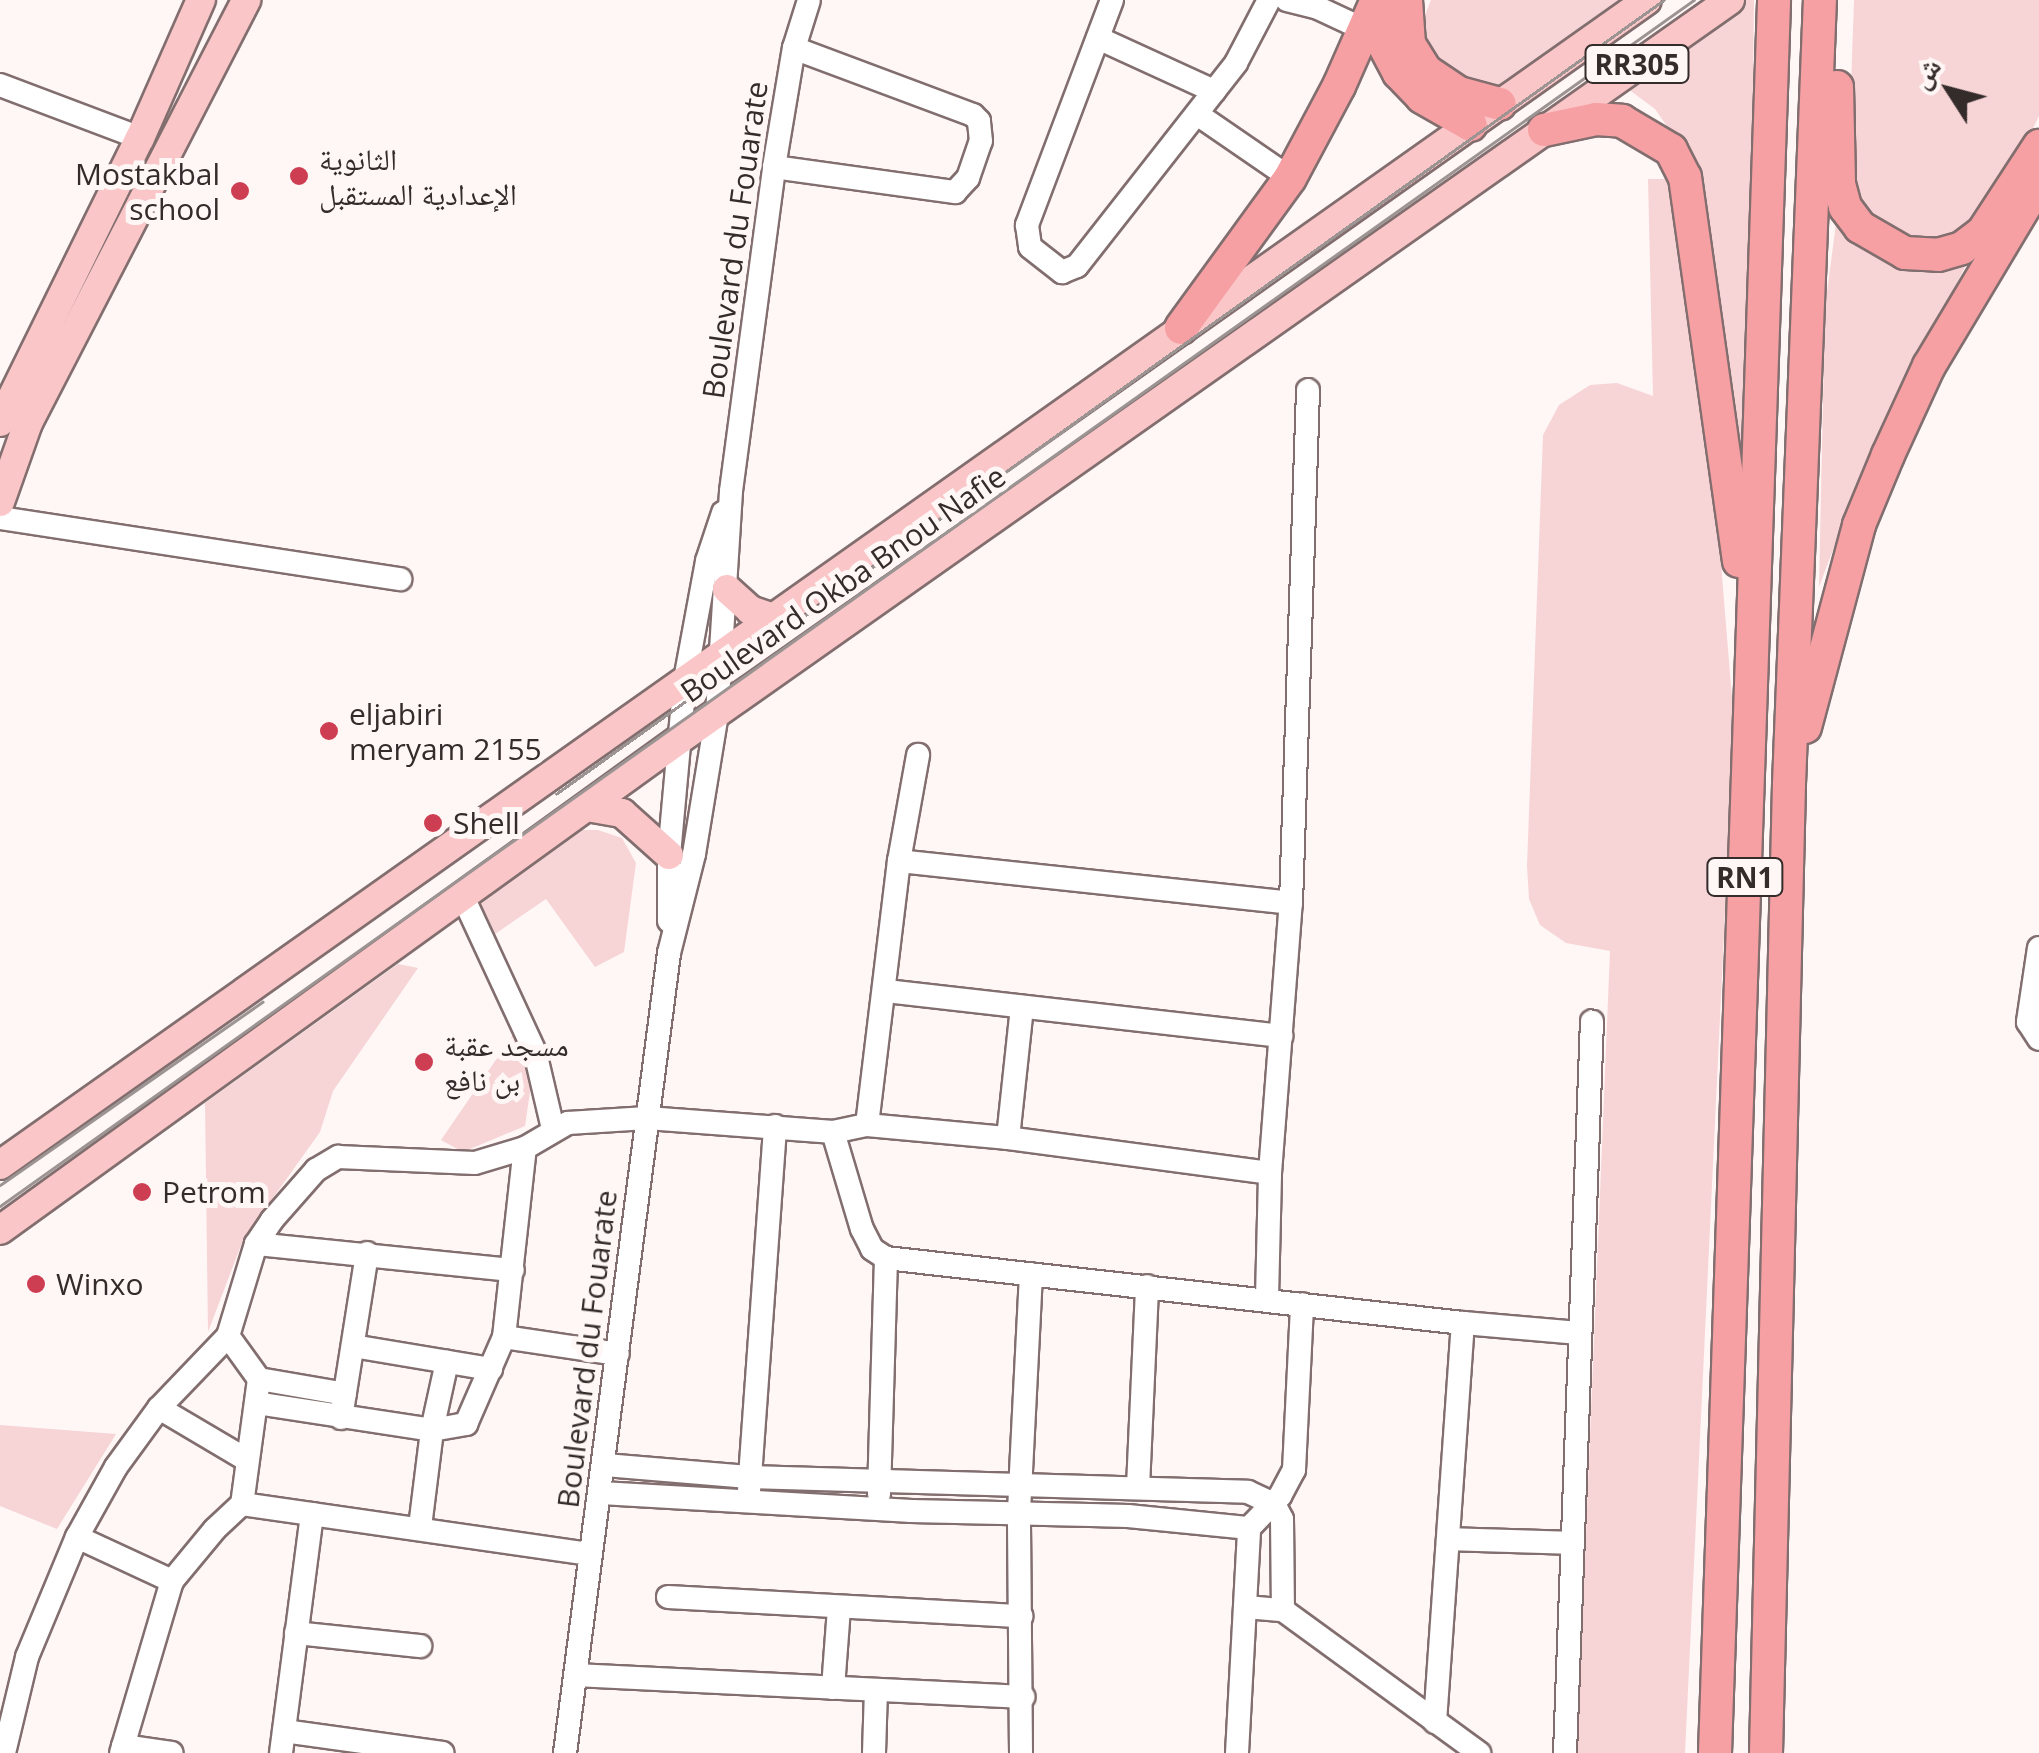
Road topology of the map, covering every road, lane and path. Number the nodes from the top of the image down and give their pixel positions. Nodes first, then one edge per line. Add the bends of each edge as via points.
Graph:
1 (201, 0) edge
2 (246, 0) edge
3 (808, 0) edge
4 (1112, 0) edge
5 (1269, 0) edge
6 (1287, 0) edge
7 (1406, 0) edge
8 (1647, 0) edge
9 (1730, 0) edge
10 (1774, 0) edge
11 (1823, 0) edge
12 (1373, 10) edge
13 (1098, 38) junction
14 (794, 48) junction
15 (0, 85) edge
16 (1214, 91) junction
17 (1500, 104) junction
18 (1197, 114) junction
19 (1470, 125) junction
20 (140, 138) junction
21 (1532, 138) junction
22 (2039, 146) edge
23 (774, 168) junction
24 (1290, 178) junction
25 (2039, 182) edge
26 (1181, 328) junction
27 (1308, 390) dead end
28 (0, 422) edge
29 (731, 491) junction
30 (0, 502) edge
31 (0, 518) edge
32 (400, 579) dead end
33 (727, 588) junction
34 (773, 618) junction
35 (720, 656) junction
36 (686, 680) junction
37 (717, 714) junction
38 (680, 739) junction
39 (918, 755) dead end
40 (1748, 776) junction
41 (1789, 784) junction
42 (587, 807) junction
43 (669, 855) junction
44 (899, 861) junction
45 (462, 897) junction
46 (1291, 902) junction
47 (2039, 948) edge
48 (669, 953) junction
49 (886, 992) junction
50 (1022, 1007) junction
51 (1592, 1020) dead end
52 (1282, 1036) junction
53 (2039, 1038) edge
54 (647, 1118) junction
55 (867, 1125) junction
56 (775, 1126) junction
57 (553, 1129) junction
58 (833, 1132) junction
59 (1008, 1138) junction
60 (524, 1148) junction
61 (0, 1165) edge
62 (1270, 1173) junction
63 (0, 1230) edge
64 (256, 1244) junction
65 (367, 1253) junction
66 (886, 1258) junction
67 (513, 1270) junction
68 (1031, 1274) junction
69 (1147, 1286) junction
70 (1268, 1298) junction
71 (1302, 1304) junction
72 (1463, 1324) junction
73 (1580, 1332) junction
74 (228, 1336) junction
75 (504, 1337) junction
76 (352, 1346) junction
77 (618, 1354) junction
78 (446, 1362) junction
79 (490, 1370) junction
80 (259, 1379) junction
81 (345, 1394) junction
82 (256, 1404) junction
83 (160, 1408) junction
84 (342, 1418) junction
85 (432, 1430) junction
86 (247, 1460) junction
87 (605, 1465) junction
88 (750, 1477) junction
89 (879, 1480) junction
90 (1020, 1484) junction
91 (1138, 1487) junction
92 (1241, 1491) junction
93 (601, 1493) junction
94 (749, 1502) junction
95 (242, 1504) junction
96 (1274, 1504) junction
97 (878, 1509) junction
98 (1019, 1511) junction
99 (312, 1514) junction
100 (420, 1527) junction
101 (1240, 1527) junction
102 (77, 1536) junction
103 (1448, 1539) junction
104 (1572, 1543) junction
105 (588, 1554) junction
106 (172, 1581) junction
107 (668, 1597) dead end
108 (1246, 1606) junction
109 (839, 1609) junction
110 (1283, 1610) junction
111 (1021, 1616) junction
112 (296, 1633) junction
113 (420, 1646) dead end
114 (576, 1675) junction
115 (833, 1688) junction
116 (876, 1690) junction
117 (1023, 1697) junction
118 (1435, 1722) junction
119 (283, 1742) edge
120 (122, 1749) edge
121 (431, 1752) edge
122 (4, 1753) edge
123 (172, 1753) edge
124 (442, 1753) edge
125 (564, 1753) edge
126 (874, 1753) edge
127 (1021, 1753) edge
128 (1237, 1753) edge
129 (1479, 1753) edge
130 (1566, 1753) edge
131 (1715, 1753) edge
132 (1766, 1753) edge

1 - 20 main road
2 - 30 main road via 28,423
3 - 14 street, Boulevard du Fouarate
4 - 13 street
5 - 16 street
6 - 12 street
7 - 17 highway via 1406,29 1426,71 1459,94
8 - 17 main road, Boulevard Okba Bnou Nafie / RR305
9 - 21 main road, Boulevard Okba Bnou Nafie / RR305
10 - 40 highway, RN1
11 - 22 highway via 1836,60 1839,184 1846,207 1869,234 1905,253 1962,248 1984,232
11 - 41 highway, RN1
12 - 19 highway via 1399,73
12 - 24 highway
13 - 16 street
13 - 18 street via 1026,225 1030,247 1047,264 1062,272 1077,266
14 - 23 street, Boulevard du Fouarate
14 - 23 street via 960,108 979,122 981,141 968,178 955,192
15 - 20 street
16 - 18 street
17 - 19 main road, Boulevard Okba Bnou Nafie
18 - 24 street
19 - 21 main road
19 - 26 main road, Boulevard Okba Bnou Nafie
20 - 28 main road
21 - 37 main road, Boulevard Okba Bnou Nafie
21 - 40 highway via 1596,120 1622,121 1671,150 1686,178 1739,556
23 - 29 street, Boulevard du Fouarate
24 - 26 highway
25 - 41 highway via 1929,366 1888,455 1860,525
26 - 34 main road, Boulevard Okba Bnou Nafie
27 - 46 street
29 - 33 street, Boulevard du Fouarate
29 - 36 street, Boulevard du Fouarate via 707,561
31 - 32 street
33 - 34 main road via 750,610
33 - 35 street, Boulevard du Fouarate
34 - 35 main road, Boulevard Okba Bnou Nafie
35 - 36 main road, Boulevard Okba Bnou Nafie
35 - 37 street, Boulevard du Fouarate
36 - 38 street, Boulevard du Fouarate
36 - 61 main road, Boulevard Okba Bnou Nafie
37 - 38 main road, Boulevard Okba Bnou Nafie
37 - 48 street, Boulevard du Fouarate via 694,854
38 - 42 main road, Boulevard Okba Bnou Nafie
38 - 43 street, Boulevard du Fouarate
39 - 44 street
40 - 131 highway, RN1
41 - 132 highway, RN1
42 - 43 main road via 622,813
42 - 45 main road, Boulevard Okba Bnou Nafie
43 - 48 street, Boulevard du Fouarate
44 - 46 street
44 - 49 street
45 - 57 street via 534,1052
45 - 63 main road, Boulevard Okba Bnou Nafie
46 - 52 street
47 - 53 street via 2028,1022
48 - 54 street, Boulevard du Fouarate
49 - 50 street
49 - 55 street
50 - 52 street
50 - 59 street
51 - 73 street
52 - 62 street
54 - 56 street
54 - 57 street via 595,1119
54 - 77 street, Boulevard du Fouarate
55 - 58 street
55 - 59 street
56 - 58 street
56 - 88 street
57 - 60 street
58 - 66 street via 862,1229 872,1249
59 - 62 street
60 - 64 street via 475,1163 338,1157 316,1170
60 - 67 street
62 - 70 street
64 - 65 street
64 - 74 street
65 - 67 street
65 - 76 street
66 - 68 street
66 - 89 street
67 - 75 street
68 - 69 street
68 - 90 street
69 - 70 street
69 - 91 street
70 - 71 street
71 - 72 street
71 - 96 street via 1295,1462
72 - 73 street
72 - 103 street
73 - 104 street
74 - 80 street
74 - 83 street
75 - 77 street
75 - 79 street
76 - 78 street
76 - 81 street
77 - 87 street, Boulevard du Fouarate
78 - 79 street
78 - 85 street
79 - 85 street via 466,1424
80 - 81 street
80 - 82 street
81 - 84 street
82 - 84 street
82 - 86 street
83 - 86 street
83 - 102 street
84 - 85 street
85 - 100 street
86 - 95 street
87 - 88 street
87 - 93 street, Boulevard du Fouarate
88 - 89 street
88 - 94 street
89 - 90 street
89 - 97 street
90 - 91 street
90 - 98 street
91 - 92 street
92 - 96 street
92 - 101 street
93 - 94 street
93 - 105 street, Boulevard du Fouarate
94 - 97 street
95 - 99 street
95 - 106 street
96 - 101 street
96 - 110 street via 1283,1529
97 - 98 street
98 - 101 street
98 - 111 street
99 - 100 street
99 - 112 street
100 - 105 street
101 - 108 street
102 - 106 street
102 - 122 street via 27,1658
103 - 104 street
103 - 118 street
104 - 130 street
105 - 114 street, Boulevard du Fouarate
106 - 120 street
107 - 109 street
108 - 110 street
108 - 128 street
109 - 111 street
109 - 115 street
110 - 118 street
111 - 117 street
112 - 113 street
112 - 119 street
114 - 115 street
114 - 125 street, Boulevard du Fouarate
115 - 116 street
116 - 117 street
116 - 126 street
117 - 127 street
118 - 129 street
119 - 121 street
120 - 123 street
121 - 124 street

